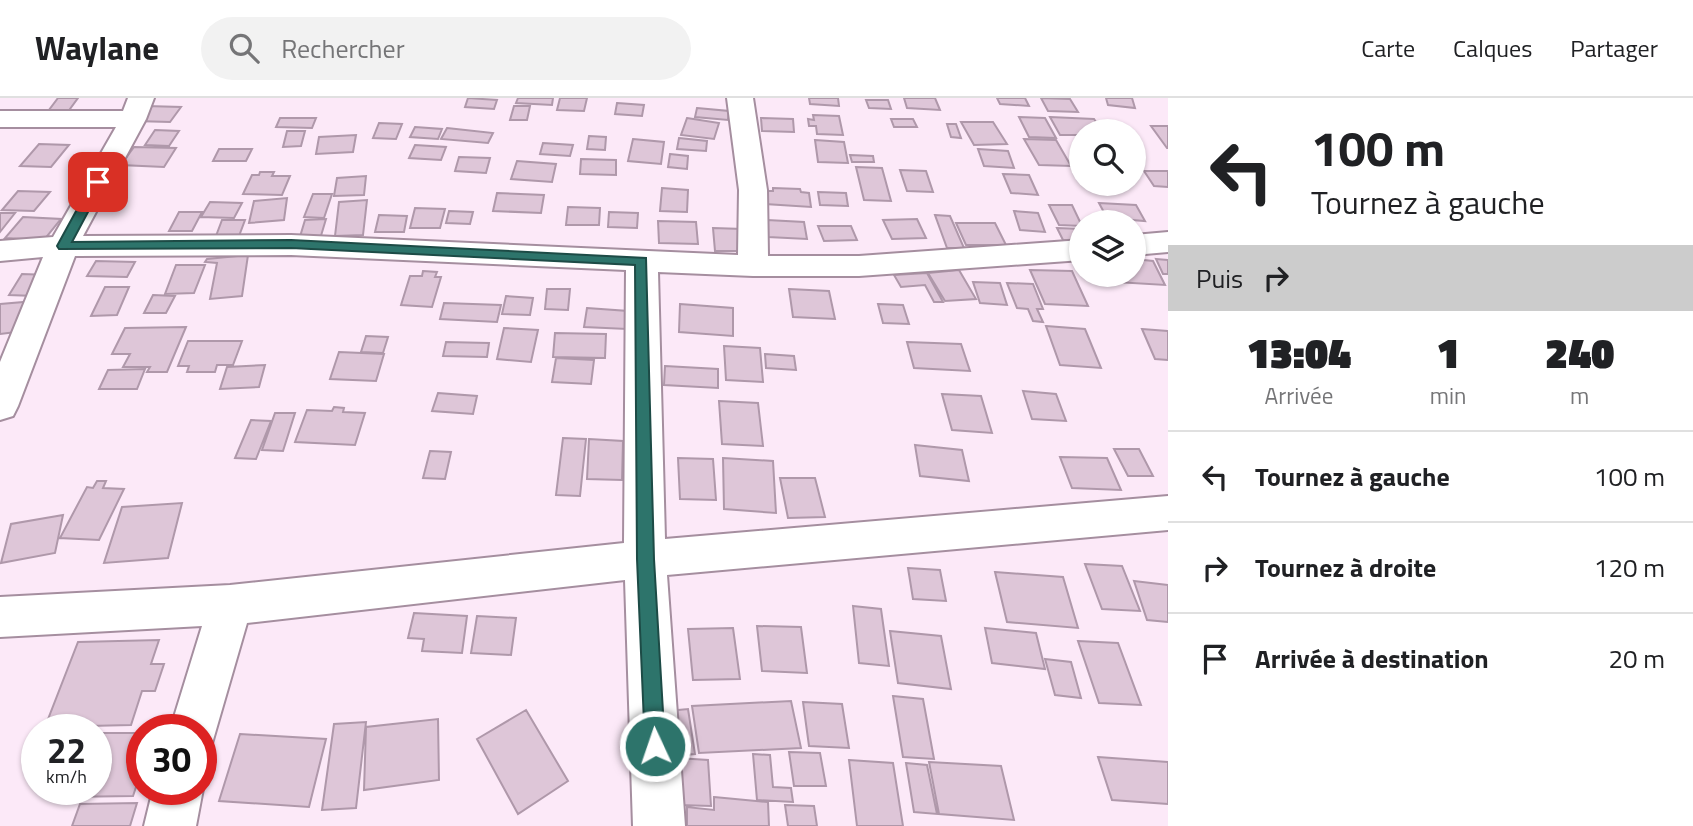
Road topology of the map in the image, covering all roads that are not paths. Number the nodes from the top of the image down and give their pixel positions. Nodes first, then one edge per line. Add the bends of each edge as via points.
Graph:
1 (740, 98) edge
2 (137, 108) edge
3 (0, 119) edge
4 (1168, 242) edge
5 (1146, 244) edge
6 (63, 246) junction
7 (0, 251) edge
8 (1069, 251) edge
9 (642, 261) junction
10 (753, 266) junction
11 (0, 406) edge
12 (1168, 513) edge
13 (645, 559) junction
14 (230, 605) junction
15 (0, 617) edge
16 (199, 714) edge
17 (175, 805) edge
18 (170, 826) edge
19 (659, 826) edge

1 - 10 street via 753,190
2 - 3 street
2 - 6 street
4 - 5 street
6 - 7 street
6 - 9 street via 291,244
6 - 11 street
8 - 10 street via 859,266
9 - 10 street
9 - 13 street
12 - 13 street
13 - 14 street
13 - 19 street
14 - 15 street
14 - 16 street
17 - 18 street

